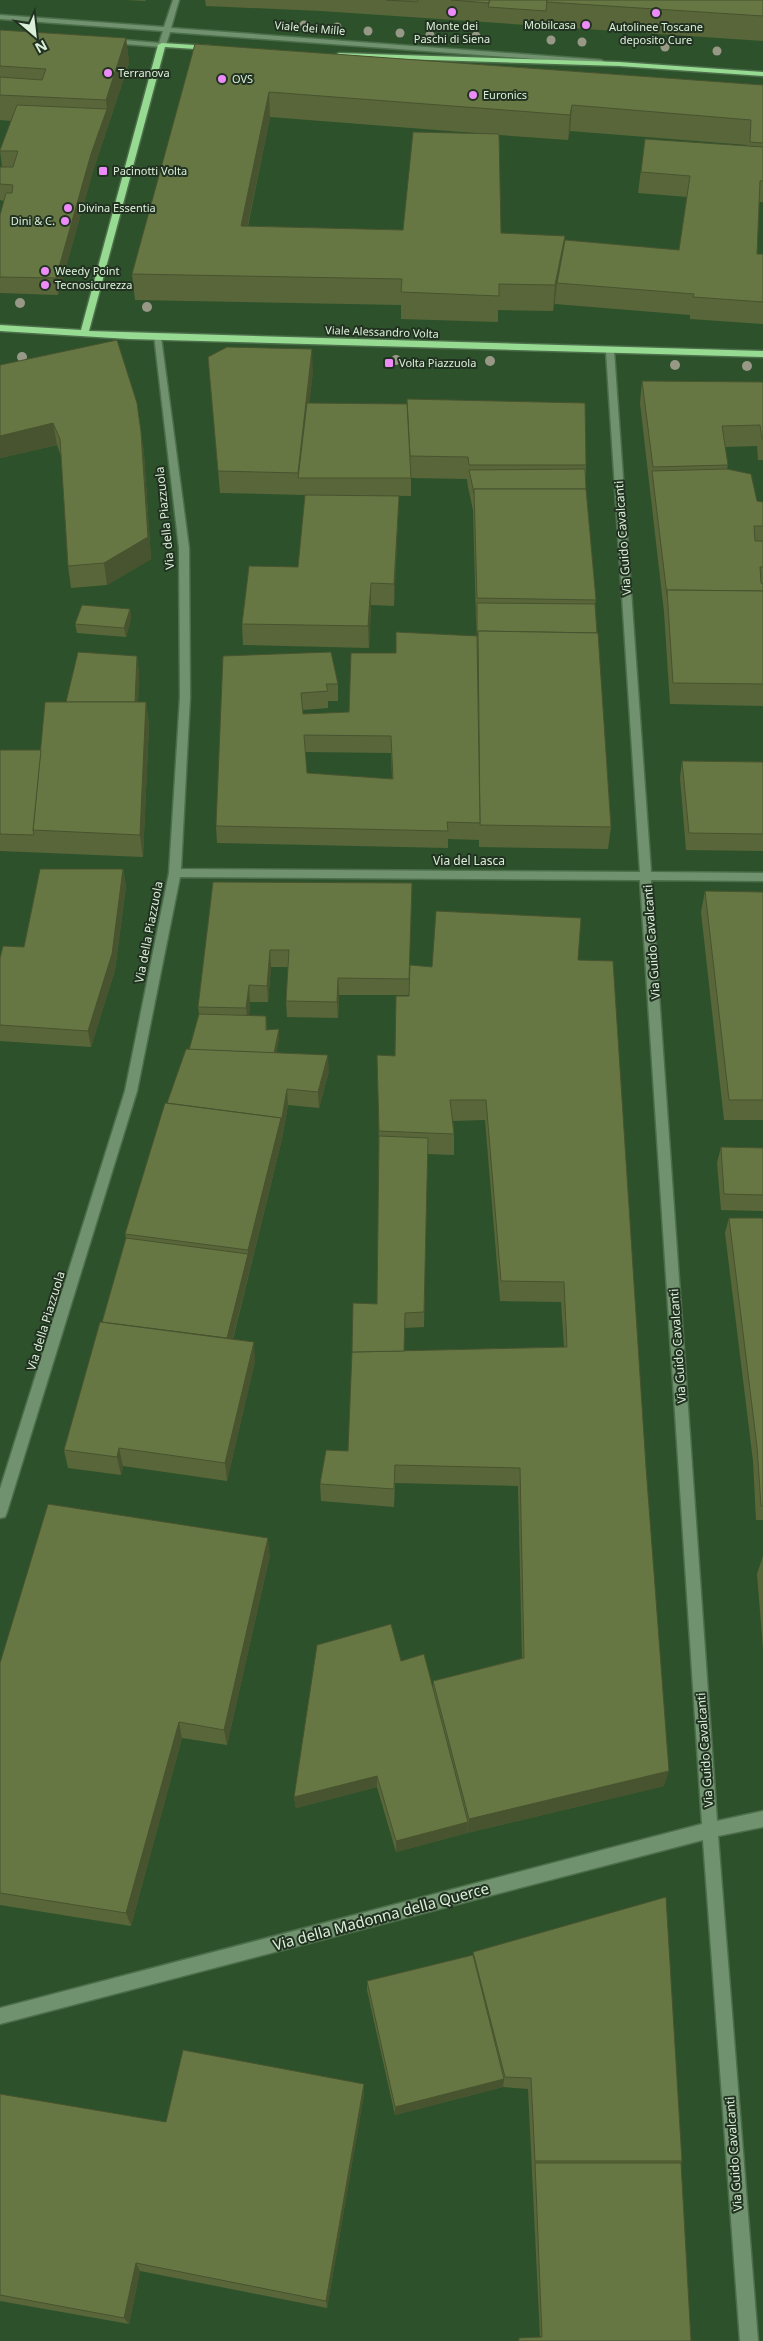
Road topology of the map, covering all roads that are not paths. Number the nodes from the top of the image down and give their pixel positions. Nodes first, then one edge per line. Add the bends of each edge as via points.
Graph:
1 (176, 0) edge
2 (0, 17) edge
3 (167, 28) junction
4 (104, 40) edge
5 (162, 45) junction
6 (220, 49) edge
7 (332, 54) edge
8 (619, 64) junction
9 (763, 74) edge
10 (0, 328) edge
11 (84, 334) junction
12 (157, 337) junction
13 (610, 351) junction
14 (763, 354) edge
15 (175, 873) junction
16 (647, 876) junction
17 (763, 877) edge
18 (0, 1512) edge
19 (763, 1820) edge
20 (710, 1830) junction
21 (0, 2016) edge
22 (749, 2341) edge

1 - 3 street
2 - 3 street, Viale dei Mille
3 - 5 street
3 - 8 street, Viale dei Mille
4 - 5 street
5 - 6 main road
5 - 11 main road
7 - 8 main road, Viale dei Mille
8 - 9 main road, Viale dei Mille
10 - 11 main road, Viale Alessandro Volta
11 - 12 main road, Viale Alessandro Volta
12 - 13 main road, Viale Alessandro Volta
12 - 15 street, Via della Piazzuola via 184,548 185,697
13 - 14 main road, Viale Alessandro Volta
13 - 16 street, Via Guido Cavalcanti
15 - 16 street, Via del Lasca
15 - 18 street, Via della Piazzuola via 131,1091
16 - 17 street, Via del Lasca
16 - 20 street, Via Guido Cavalcanti
19 - 20 street, Via della Madonna della Querce
20 - 21 street, Via della Madonna della Querce
20 - 22 street, Via Guido Cavalcanti

